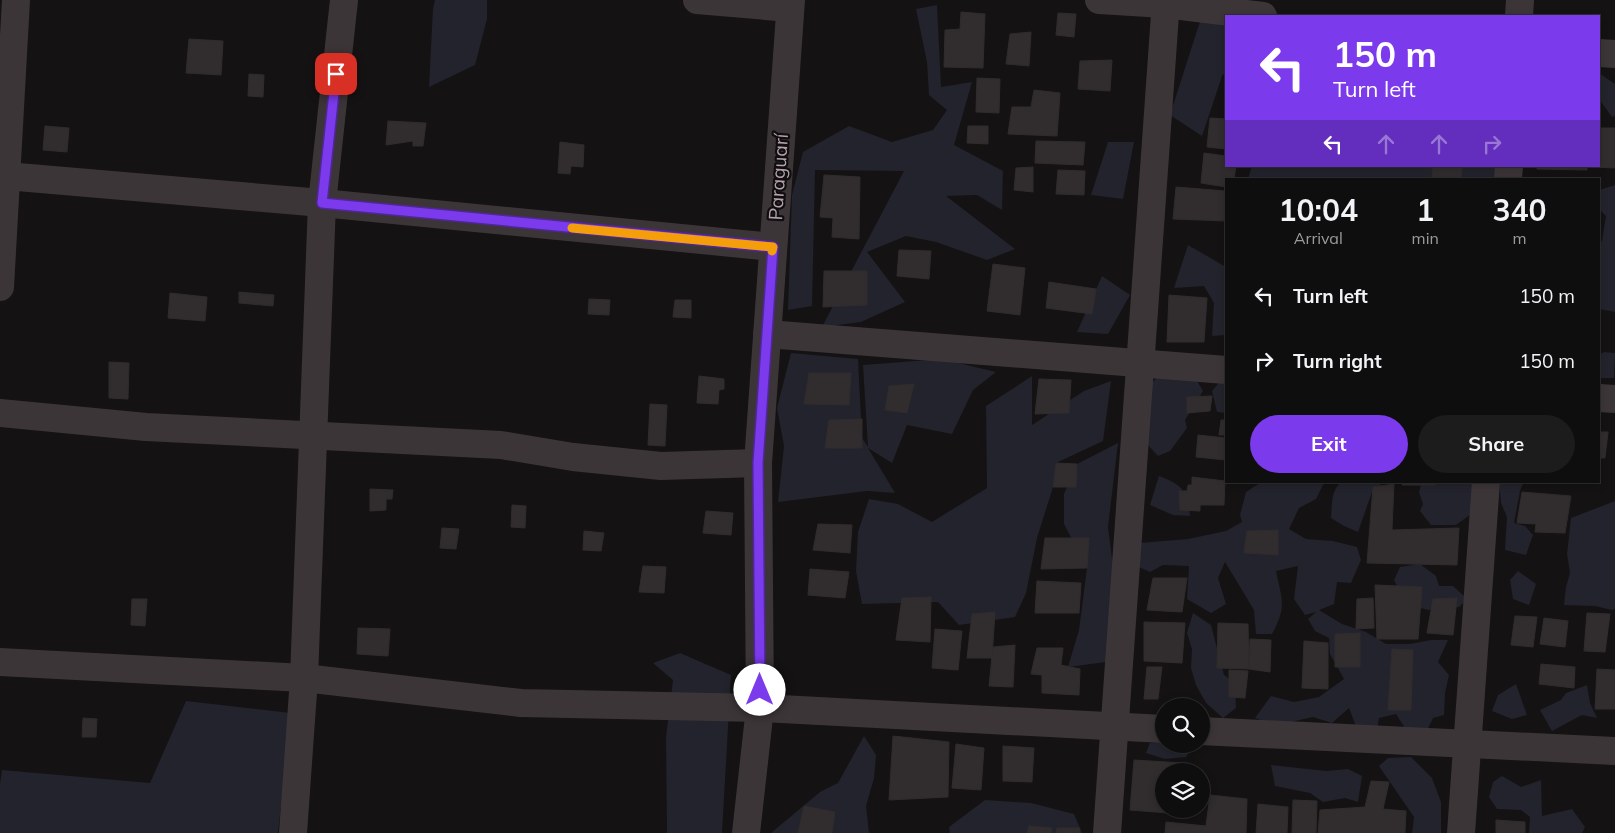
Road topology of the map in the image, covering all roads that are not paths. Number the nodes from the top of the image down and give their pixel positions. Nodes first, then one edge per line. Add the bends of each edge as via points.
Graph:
1 (16, 0) edge
2 (344, 0) edge
3 (697, 0) edge
4 (1099, 0) edge
5 (1520, 0) edge
6 (1166, 2) edge
7 (791, 4) edge
8 (1256, 15) edge
9 (1519, 15) edge
10 (1600, 53) edge
11 (1615, 54) edge
12 (6, 176) junction
13 (322, 203) junction
14 (773, 247) junction
15 (0, 287) edge
16 (767, 334) junction
17 (1140, 363) junction
18 (1225, 370) edge
19 (1600, 398) edge
20 (1615, 399) edge
21 (0, 413) edge
22 (314, 437) junction
23 (758, 463) junction
24 (1486, 483) edge
25 (0, 662) edge
26 (304, 678) junction
27 (760, 708) junction
28 (1114, 726) junction
29 (1155, 728) edge
30 (1210, 731) edge
31 (1468, 744) junction
32 (1615, 751) edge
33 (293, 833) edge
34 (746, 833) edge
35 (1107, 833) edge
36 (1461, 833) edge

1 - 12 street
2 - 13 street
3 - 7 street
4 - 6 street
5 - 9 street
6 - 8 street
6 - 17 street
7 - 14 street, Paraguarí
10 - 11 street
12 - 13 street
12 - 15 street
13 - 14 street
13 - 22 street
14 - 16 street, Paraguarí
16 - 17 street
16 - 23 street, Paraguarí
17 - 18 street
17 - 28 street
19 - 20 street
21 - 22 street via 146,427
22 - 23 street via 501,445 573,457 661,466
22 - 26 street
23 - 27 street, Paraguarí
24 - 31 street
25 - 26 street
26 - 27 street via 521,703
26 - 33 street
27 - 28 street
27 - 34 street, Paraguarí
28 - 29 street
28 - 35 street
30 - 31 street
31 - 32 street
31 - 36 street

